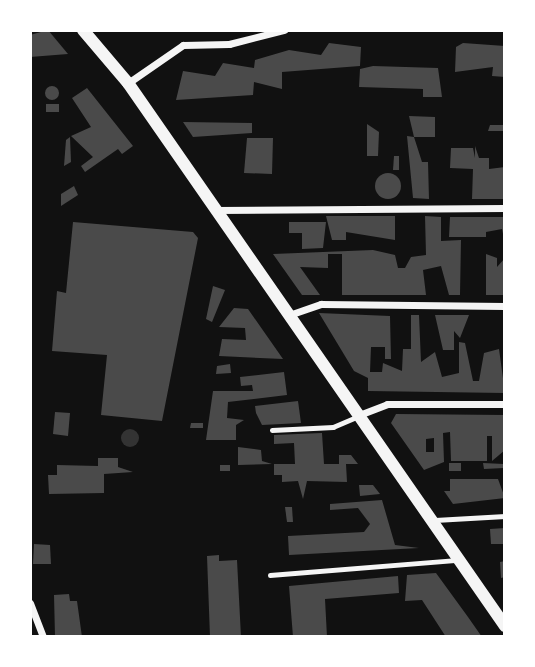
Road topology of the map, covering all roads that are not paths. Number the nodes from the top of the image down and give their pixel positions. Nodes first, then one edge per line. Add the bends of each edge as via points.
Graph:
1 (83, 30) edge
2 (284, 30) edge
3 (128, 83) junction
4 (505, 208) edge
5 (216, 210) junction
6 (505, 306) edge
7 (289, 315) junction
8 (505, 404) edge
9 (359, 415) junction
10 (272, 430) dead end
11 (505, 516) edge
12 (431, 520) junction
13 (459, 560) junction
14 (270, 575) dead end
15 (30, 603) edge
16 (505, 626) edge
17 (43, 637) edge

1 - 3 main road
2 - 3 street via 229,44 183,45
3 - 5 main road
4 - 5 street
5 - 7 main road
6 - 7 street via 321,304
7 - 9 main road
8 - 9 street via 387,404
9 - 10 lane via 333,427
9 - 12 main road
11 - 12 lane
12 - 13 main road
13 - 14 lane
13 - 16 main road
15 - 17 street

